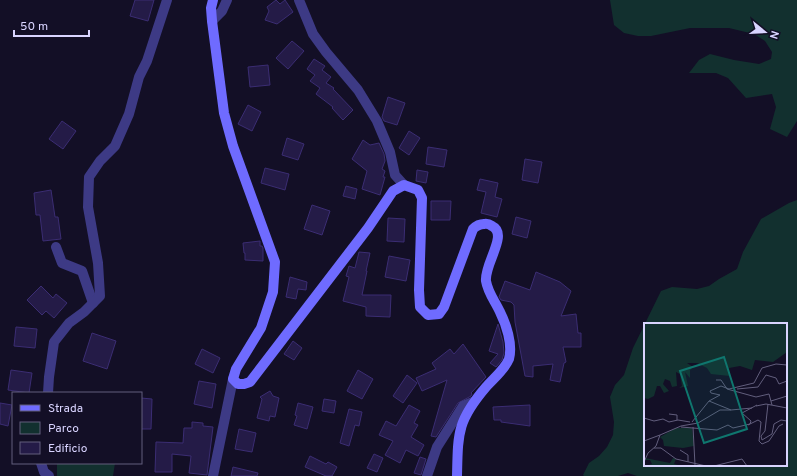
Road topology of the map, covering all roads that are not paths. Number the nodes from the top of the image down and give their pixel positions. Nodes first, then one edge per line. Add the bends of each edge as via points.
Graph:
1 (167, 0) edge
2 (213, 0) edge
3 (227, 0) edge
4 (299, 0) edge
5 (212, 21) junction
6 (404, 184) junction
7 (56, 247) dead end
8 (93, 303) junction
9 (233, 379) junction
10 (48, 392) edge
11 (473, 402) junction
12 (41, 464) edge
13 (41, 464) edge
14 (37, 476) edge
15 (49, 476) edge
16 (213, 476) edge
17 (427, 476) edge
18 (456, 476) edge

1 - 8 street via 121,133 115,146 89,177 88,207 98,263 100,296
2 - 5 street
3 - 5 street via 222,11
4 - 6 street via 313,34 358,90 377,121 390,152 395,175
5 - 9 street via 224,114 275,262 273,292 261,328 236,369
6 - 9 street via 393,191 368,228 250,382 238,384
6 - 11 street via 418,190 422,198 419,290 420,307 428,315 439,314 444,307 473,229 477,225 487,223 499,233 486,280 490,295 500,311 507,330 510,352 506,365
7 - 8 street via 62,263 82,271
8 - 10 street via 69,323 54,342
9 - 16 street
11 - 17 street via 463,406 444,436
11 - 18 street via 460,428
12 - 14 street
13 - 15 street via 44,472

